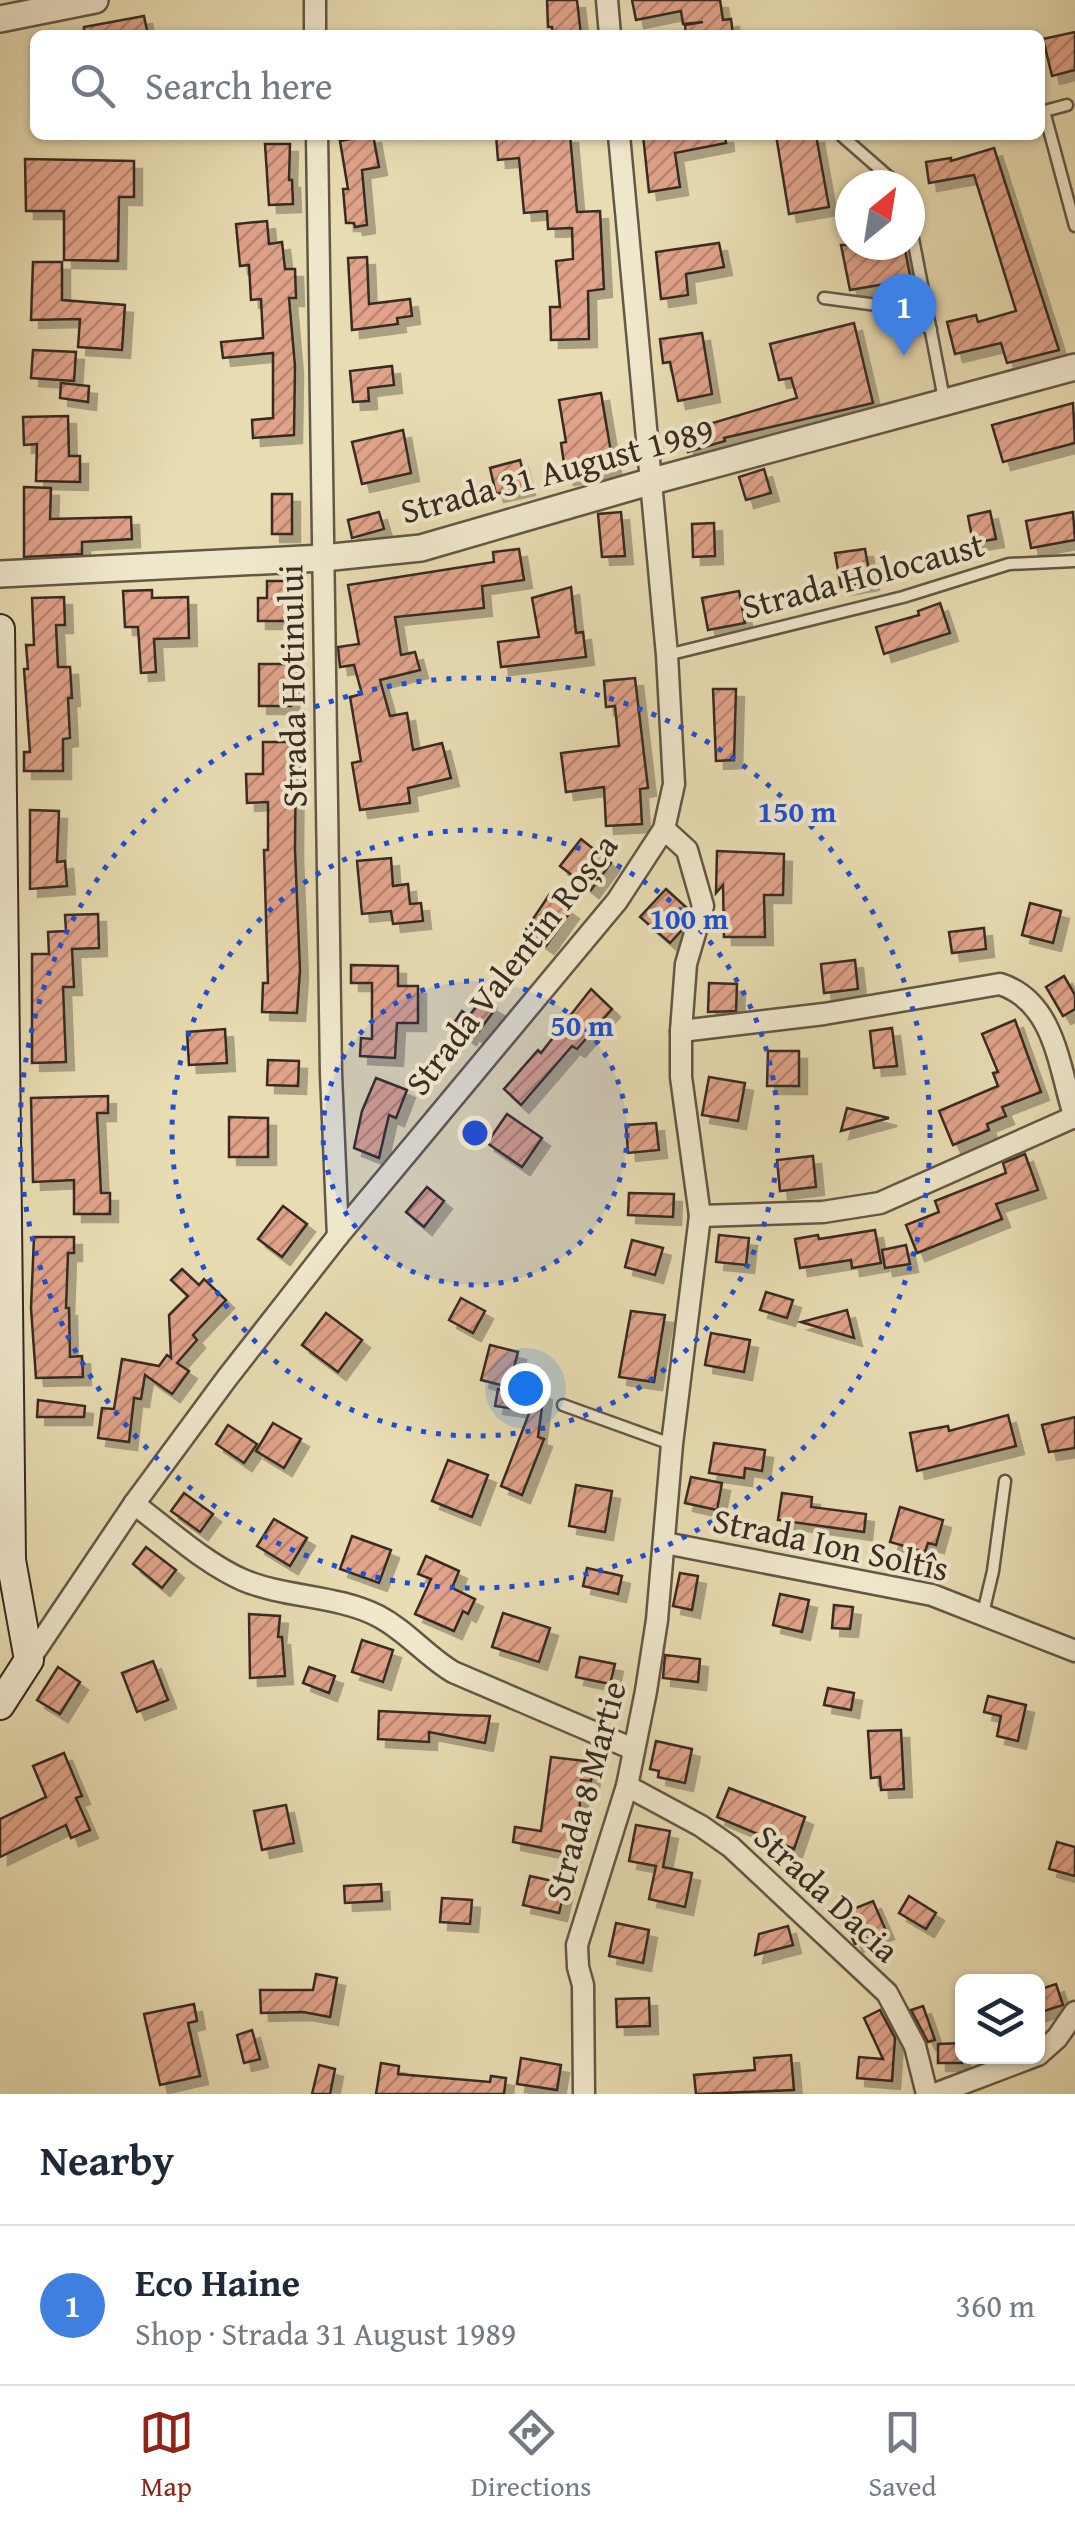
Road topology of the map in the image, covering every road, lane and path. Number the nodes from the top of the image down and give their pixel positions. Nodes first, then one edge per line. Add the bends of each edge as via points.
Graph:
1 (95, 0) edge
2 (315, 0) edge
3 (607, 0) edge
4 (0, 20) edge
5 (315, 30) edge
6 (610, 30) edge
7 (1067, 105) dead end
8 (1045, 111) edge
9 (1045, 122) edge
10 (317, 140) edge
11 (619, 140) edge
12 (847, 140) edge
13 (881, 170) edge
14 (1075, 226) edge
15 (917, 260) edge
16 (824, 298) dead end
17 (931, 329) junction
18 (1075, 368) edge
19 (945, 401) junction
20 (649, 482) junction
21 (323, 558) junction
22 (1075, 560) edge
23 (0, 574) edge
24 (0, 629) edge
25 (667, 655) junction
26 (664, 829) junction
27 (681, 1031) junction
28 (1075, 1118) edge
29 (700, 1216) junction
30 (338, 1236) junction
31 (562, 1405) dead end
32 (672, 1444) junction
33 (1005, 1481) dead end
34 (134, 1504) junction
35 (665, 1543) junction
36 (983, 1613) junction
37 (1075, 1651) edge
38 (29, 1660) junction
39 (0, 1705) edge
40 (634, 1749) junction
41 (627, 1786) junction
42 (1075, 2012) edge
43 (1045, 2048) edge
44 (1015, 2064) edge
45 (584, 2094) edge
46 (937, 2094) edge

1 - 4 street
2 - 5 street
3 - 6 street
7 - 8 lane
9 - 14 lane
10 - 21 street, Strada Hotinului
11 - 20 street, Strada Valentin Roșca
12 - 13 lane
15 - 17 lane
16 - 17 lane via 877,305
17 - 19 lane
18 - 19 street, Strada 31 August 1989
19 - 20 street, Strada 31 August 1989
20 - 21 street, Strada 31 August 1989 via 420,548
20 - 25 street, Strada Valentin Roșca
21 - 23 street, Strada 31 August 1989
21 - 30 street, Strada Hotinului
22 - 25 lane, Strada Holocaust via 1010,564
24 - 38 main road via 11,1560
25 - 26 street, Strada Valentin Roșca via 674,784
26 - 27 street, Strada 8 Martie via 687,850 703,906 686,964
26 - 30 street, Strada Valentin Roșca via 617,902
27 - 28 street via 1000,984 1018,989 1048,1026
27 - 29 street, Strada 8 Martie
28 - 29 street via 880,1203
29 - 32 street, Strada 8 Martie
30 - 34 street, Strada Valentin Roșca
31 - 32 lane
32 - 35 street, Strada 8 Martie
33 - 36 lane, Strada Ion Soltîs
34 - 38 street, Strada Valentin Roșca
34 - 40 street via 244,1580 360,1608 411,1637 453,1672
35 - 36 street, Strada Ion Soltîs via 873,1582
35 - 40 street, Strada 8 Martie
36 - 37 street, Strada Ion Soltîs
38 - 39 main road, Strada Valentin Roșca
40 - 41 street, Strada 8 Martie
41 - 45 street, Strada 8 Martie via 577,1945
41 - 46 street, Strada Dacia via 731,1848 887,1994
42 - 43 street
44 - 46 street

